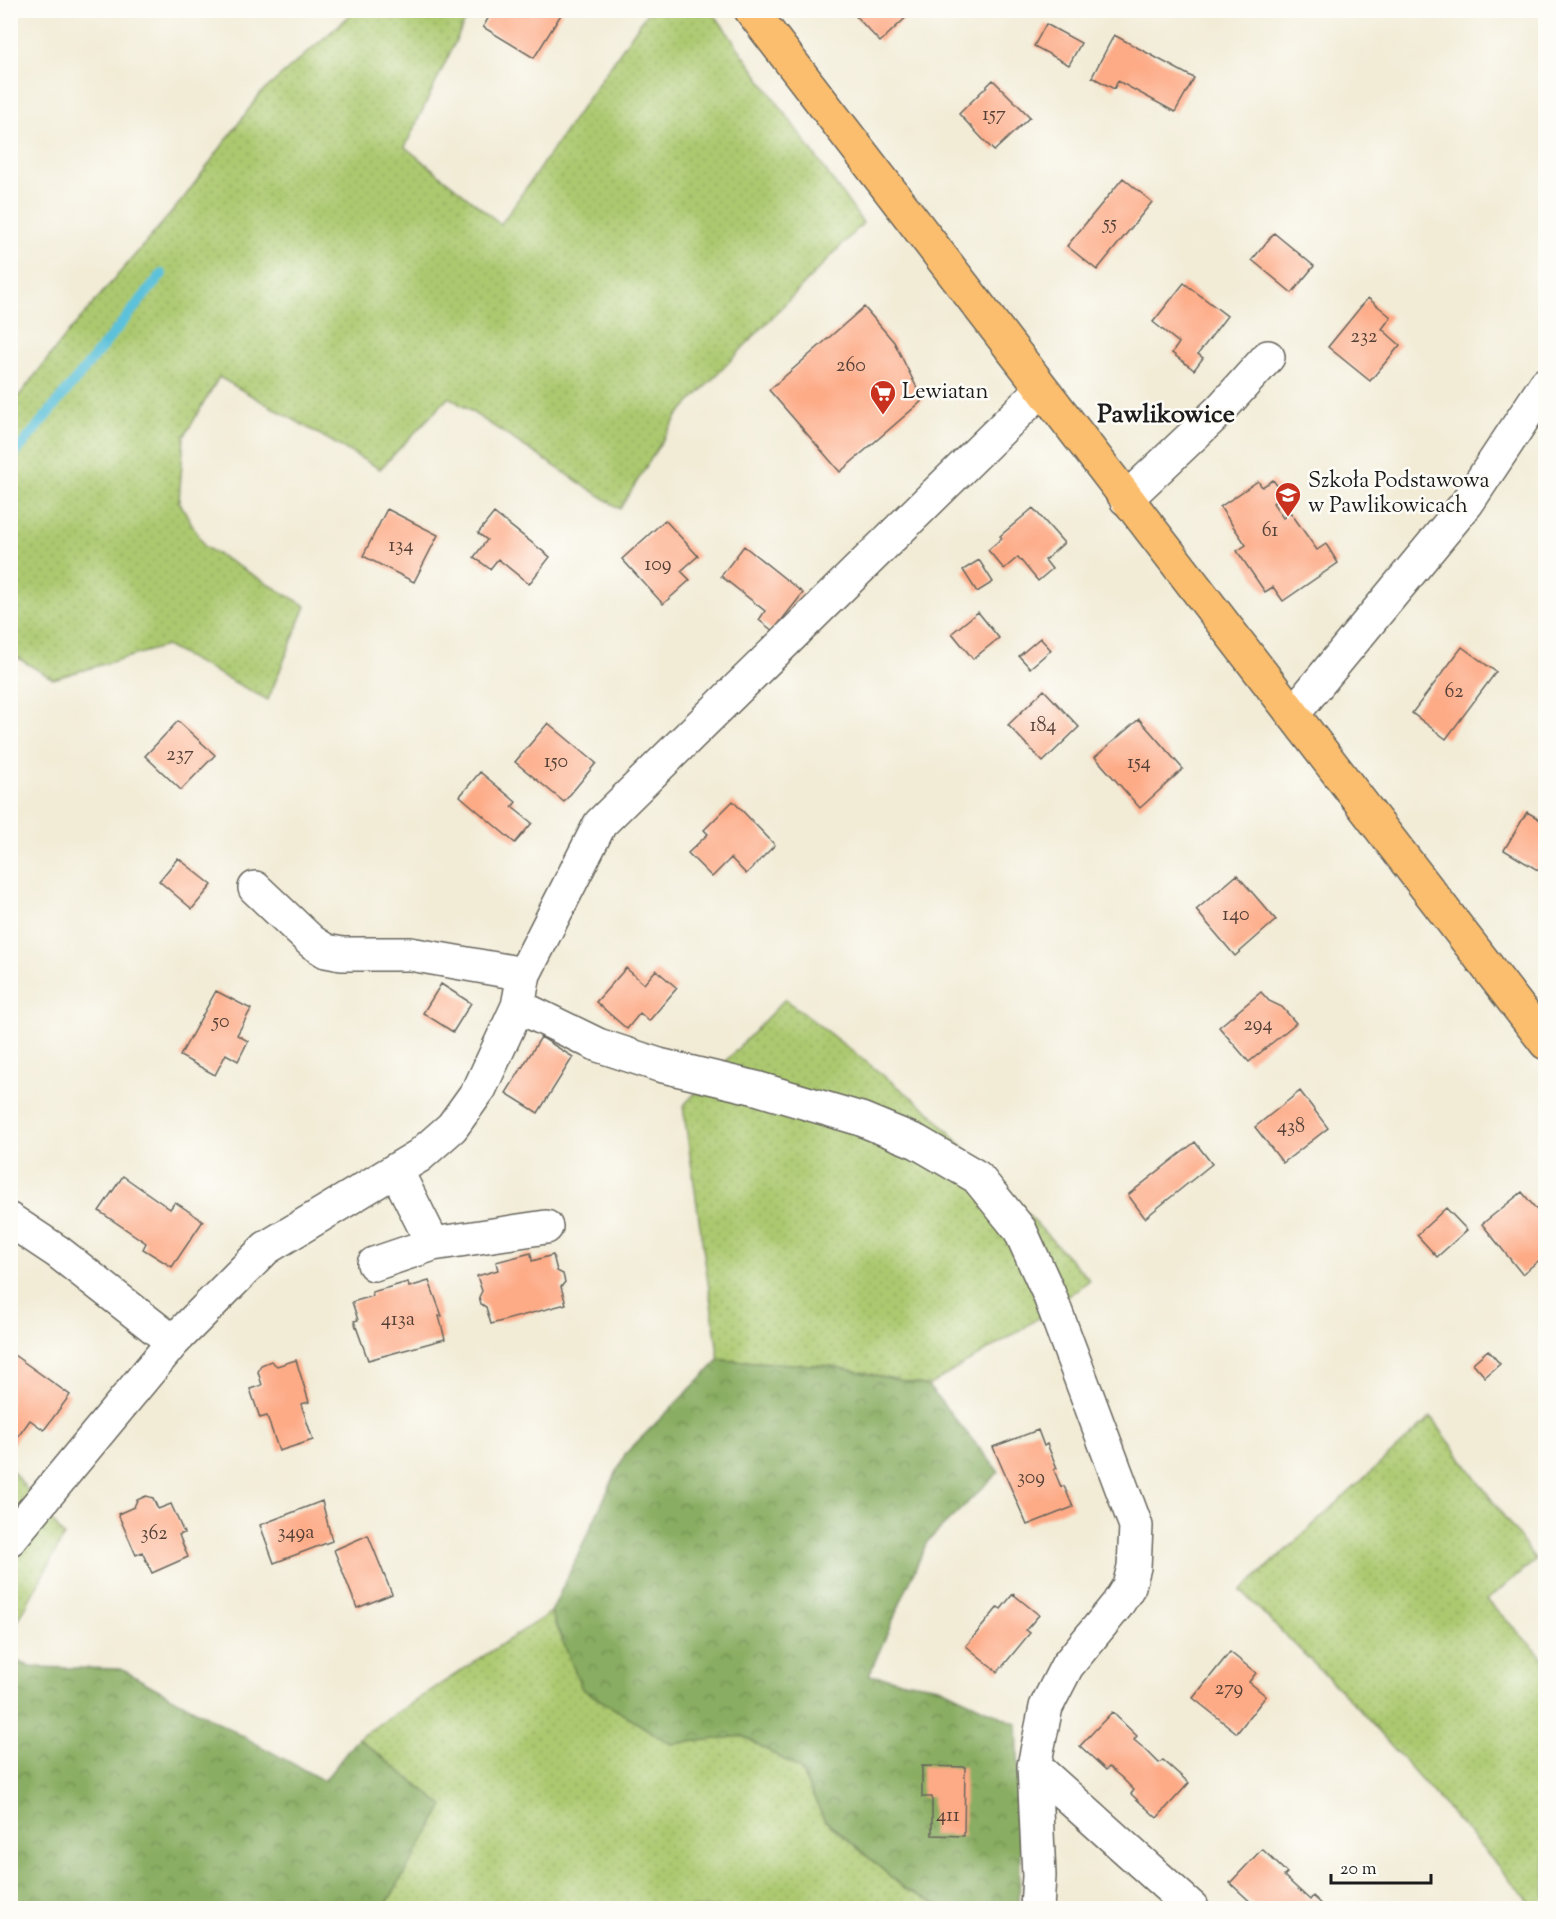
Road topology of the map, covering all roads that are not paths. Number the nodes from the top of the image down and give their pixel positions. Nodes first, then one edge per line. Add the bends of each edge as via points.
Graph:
1 (751, 10) edge
2 (1268, 357) dead end
3 (1545, 384) edge
4 (1042, 389) junction
5 (1126, 499) junction
6 (1293, 714) junction
7 (255, 888) dead end
8 (524, 974) junction
9 (518, 1006) junction
10 (1545, 1043) edge
11 (396, 1170) junction
12 (10, 1220) edge
13 (546, 1227) dead end
14 (434, 1244) junction
15 (374, 1264) dead end
16 (173, 1342) junction
17 (10, 1539) edge
18 (1034, 1766) junction
19 (1037, 1908) edge
20 (1192, 1908) edge

1 - 4 main road
2 - 5 street via 1220,410
3 - 6 street via 1467,503
4 - 5 main road
4 - 8 street via 600,824
5 - 6 main road
6 - 10 main road
7 - 8 street via 326,951 410,954
8 - 9 street
9 - 11 street via 480,1089 452,1127
9 - 18 street via 598,1045 861,1119 917,1142 977,1178 1020,1230 1049,1294 1136,1526 1129,1586 1067,1665 1046,1707
11 - 14 street
11 - 16 street via 266,1248
12 - 16 street via 58,1252
13 - 14 street
14 - 15 street
16 - 17 street
18 - 19 street
18 - 20 street

